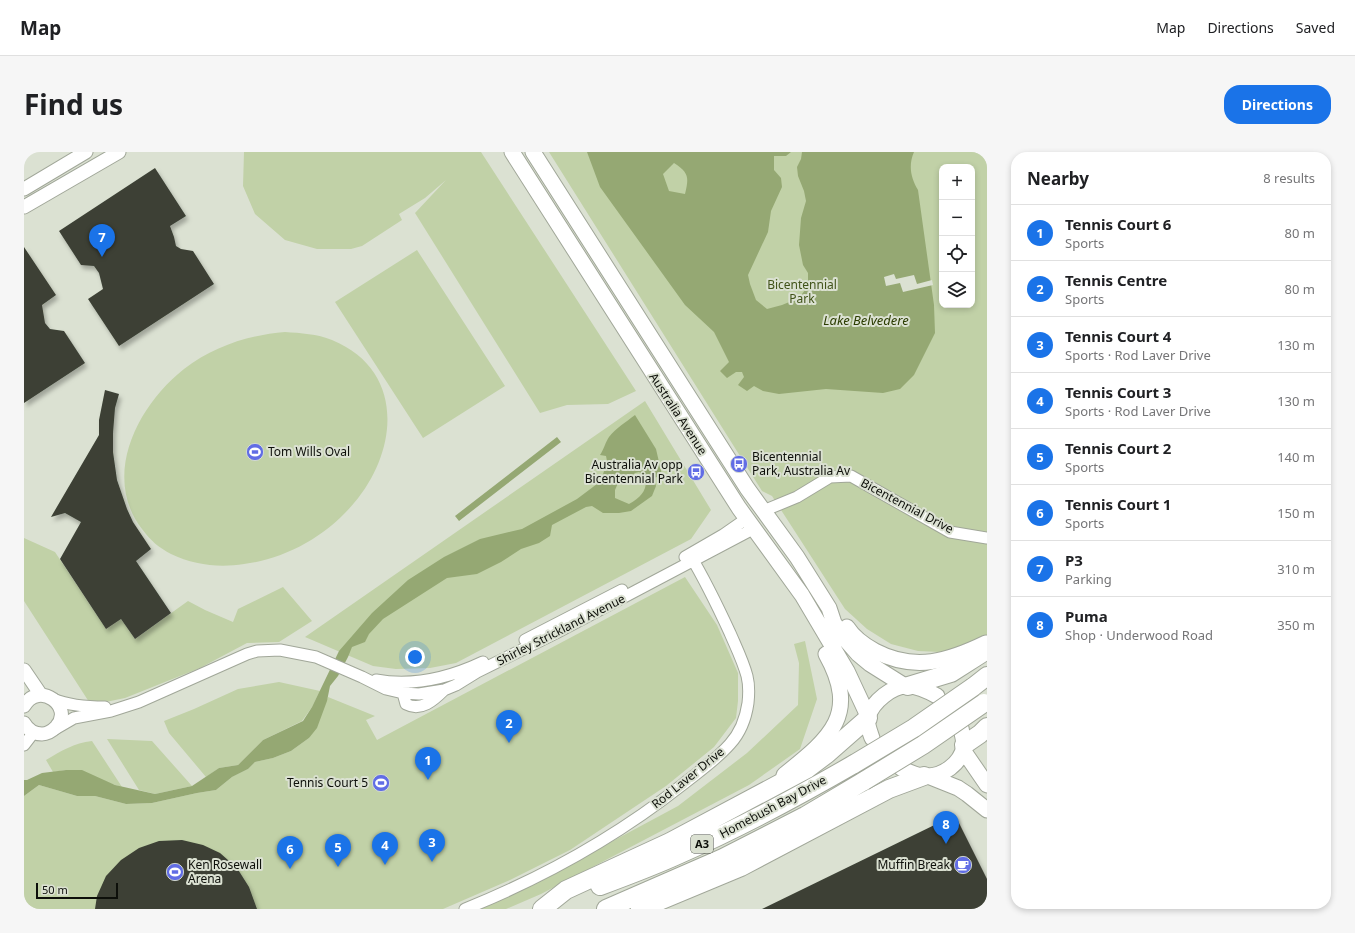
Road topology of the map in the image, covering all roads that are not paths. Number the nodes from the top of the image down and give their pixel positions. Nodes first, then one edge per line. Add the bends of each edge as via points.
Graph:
1 (86, 152) edge
2 (119, 152) edge
3 (512, 152) edge
4 (533, 152) edge
5 (24, 188) edge
6 (24, 207) edge
7 (763, 511) junction
8 (750, 524) junction
9 (987, 538) edge
10 (692, 558) junction
11 (788, 578) junction
12 (830, 608) junction
13 (987, 642) edge
14 (987, 650) edge
15 (24, 670) edge
16 (980, 681) edge
17 (906, 686) junction
18 (404, 688) junction
19 (937, 696) dead end
20 (47, 697) junction
21 (985, 702) edge
22 (24, 704) edge
23 (132, 705) junction
24 (868, 717) junction
25 (24, 723) edge
26 (987, 727) edge
27 (55, 729) junction
28 (34, 732) junction
29 (872, 738) dead end
30 (963, 741) junction
31 (24, 745) edge
32 (901, 768) dead end
33 (926, 776) junction
34 (987, 785) edge
35 (762, 793) junction
36 (987, 810) edge
37 (741, 867) junction
38 (465, 909) edge
39 (543, 909) edge
40 (606, 909) edge
41 (640, 909) edge
42 (667, 909) edge

1 - 5 street
2 - 6 street
3 - 8 main road, Australia Avenue
4 - 7 main road, Australia Avenue
7 - 9 street, Bicentennial Drive via 797,497 830,477 851,476 950,532
7 - 11 main road via 758,518 782,555
7 - 12 main road, Australia Avenue
8 - 10 street, Shirley Strickland Avenue
8 - 11 main road, Australia Avenue
10 - 18 street, Shirley Strickland Avenue via 482,663
10 - 18 street, Shirley Strickland Avenue via 556,633 444,690 433,701 412,707 406,704
10 - 38 street, Rod Laver Drive via 726,626 747,677 746,714 731,743 667,797 624,826 520,885
11 - 24 main road, Australia Avenue via 802,595 847,670
11 - 35 main road via 794,597 837,675 840,688 839,714 833,728 814,750
12 - 13 main road via 840,615 851,632 868,647 903,661 945,660
12 - 17 main road, Australia Avenue via 834,623 858,654
14 - 17 highway via 951,673
15 - 20 street
16 - 39 highway, Homebush Bay Drive / A3, bridge via 914,728 794,798 679,855
17 - 19 main road, Australia Avenue via 922,688
17 - 24 main road via 881,697
18 - 23 street, Shirley Strickland Avenue via 362,677 316,658 280,650 257,651
20 - 22 street via 32,697
20 - 23 street, Shirley Strickland Avenue via 87,707
20 - 27 street via 58,704 61,714
21 - 40 highway, Homebush Bay Drive / A3, bridge via 923,745 805,816 724,858
23 - 27 street, Shirley Strickland Avenue via 74,718
24 - 29 main road, Australia Avenue
24 - 35 highway via 818,762
25 - 28 street
26 - 30 highway via 980,734
27 - 28 street via 45,734
28 - 31 street
30 - 33 main road via 960,759 952,767
30 - 34 main road
32 - 33 main road
33 - 36 main road via 958,788
33 - 37 highway via 889,789
35 - 39 highway via 670,842 566,890
37 - 41 highway
37 - 42 highway via 708,891

